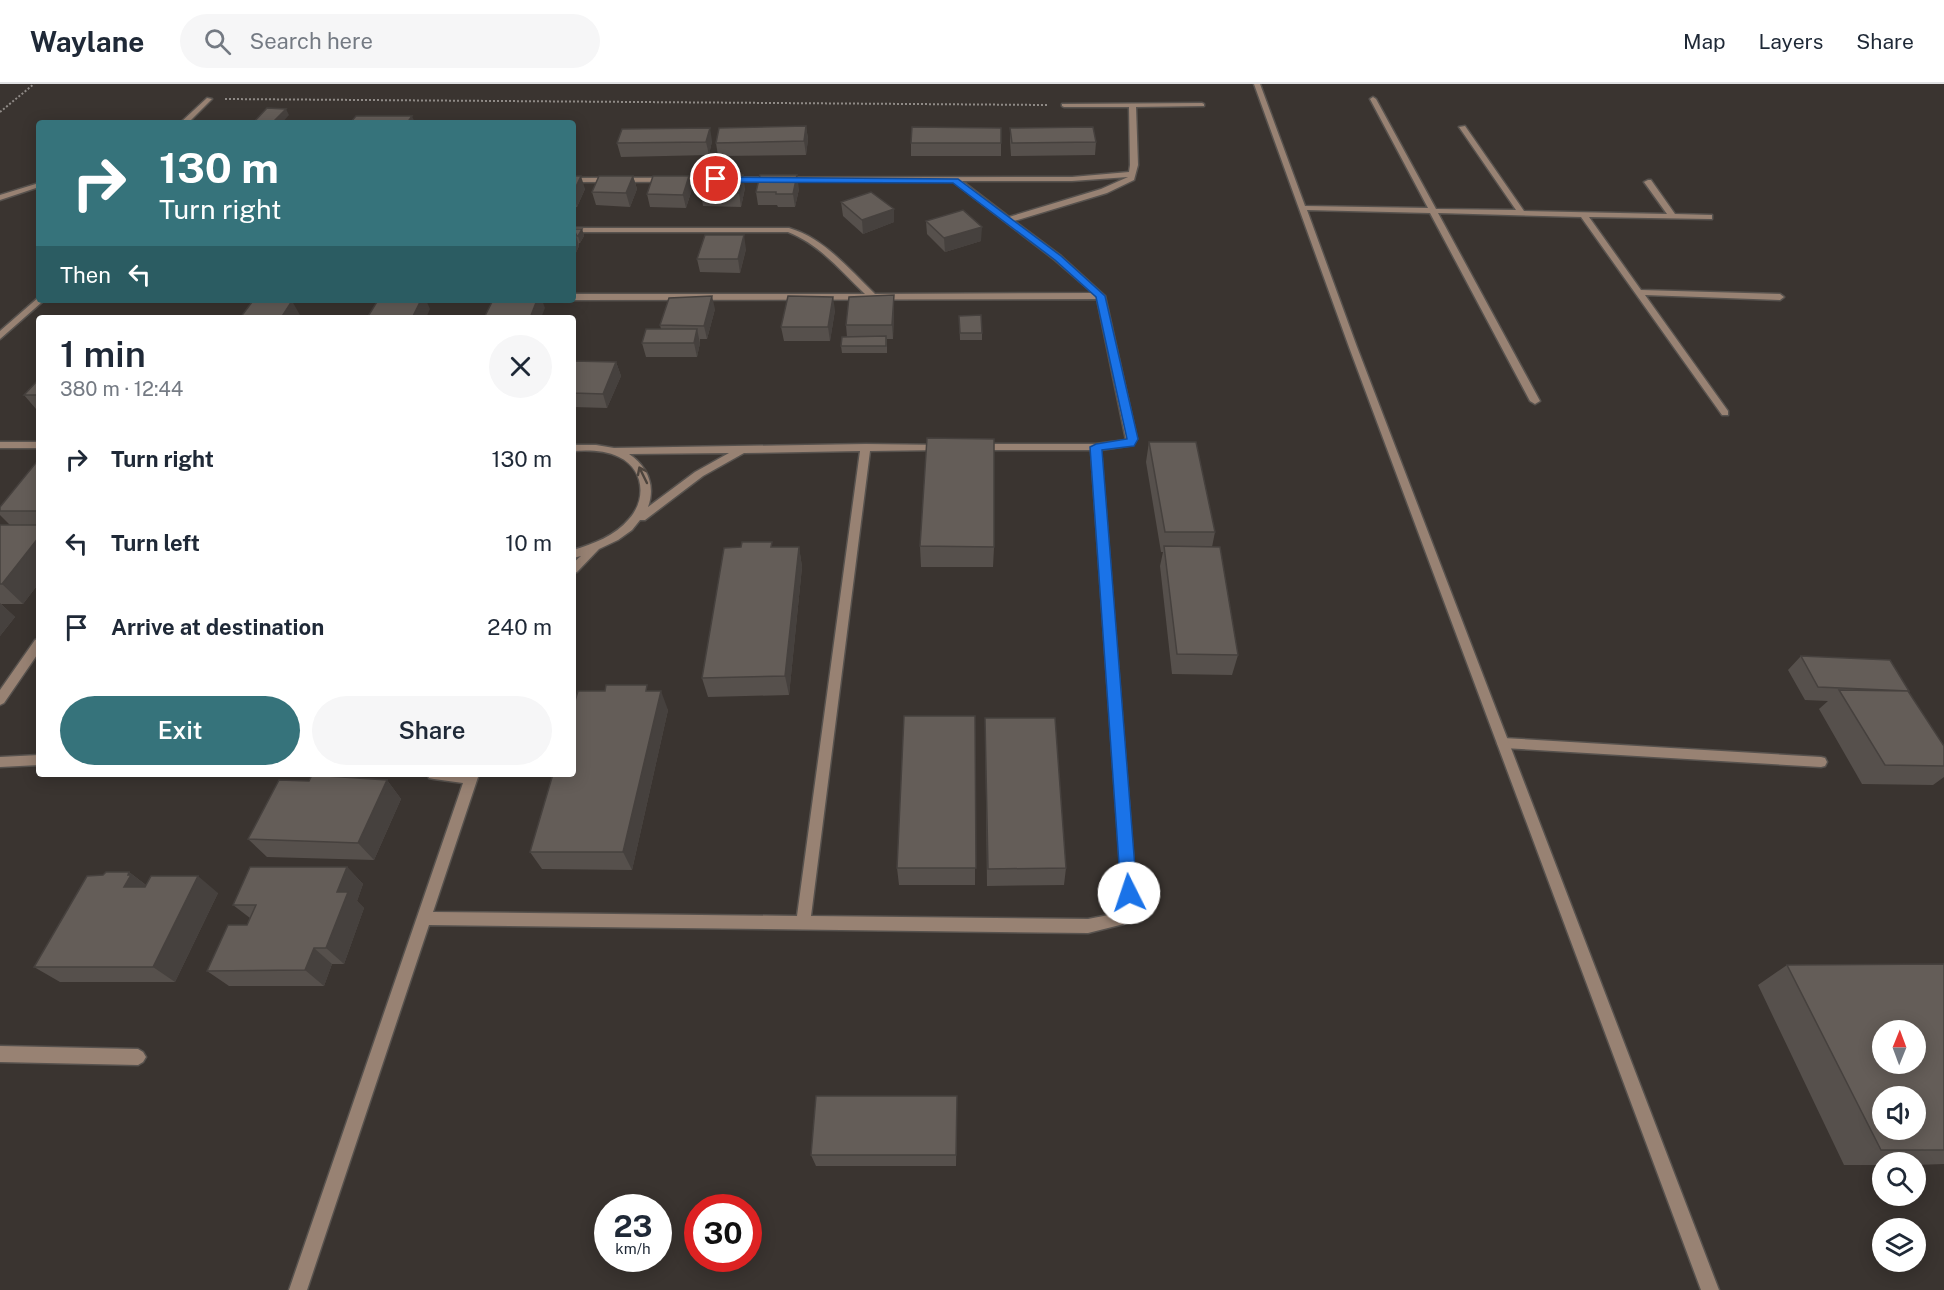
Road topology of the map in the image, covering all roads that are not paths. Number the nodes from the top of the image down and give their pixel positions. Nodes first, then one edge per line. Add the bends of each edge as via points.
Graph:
1 (1257, 84) edge
2 (209, 99) road end
3 (1373, 99) dead end
4 (1064, 105) road end
5 (1132, 105) junction
6 (1202, 105) dead end
7 (187, 120) edge
8 (1463, 127) dead end
9 (1132, 174) junction
10 (576, 180) edge
11 (955, 180) junction
12 (1647, 182) dead end
13 (36, 186) edge
14 (0, 198) edge
15 (1302, 208) junction
16 (1431, 211) junction
17 (1522, 213) junction
18 (1583, 214) junction
19 (1673, 216) junction
20 (1709, 217) dead end
21 (1009, 220) junction
22 (576, 230) edge
23 (1639, 292) junction
24 (1101, 296) junction
25 (576, 297) edge
26 (873, 297) junction
27 (1780, 297) dead end
28 (36, 303) edge
29 (0, 336) edge
30 (1535, 401) dead end
31 (1725, 413) dead end
32 (0, 445) edge
33 (36, 445) edge
34 (866, 447) junction
35 (946, 447) edge
36 (969, 447) edge
37 (1096, 447) junction
38 (576, 448) edge
39 (745, 448) junction
40 (613, 451) junction
41 (634, 522) junction
42 (598, 546) junction
43 (576, 553) edge
44 (576, 566) edge
45 (36, 647) edge
46 (0, 700) edge
47 (1503, 743) junction
48 (36, 760) edge
49 (0, 762) edge
50 (1821, 762) dead end
51 (472, 777) edge
52 (424, 918) junction
53 (803, 922) junction
54 (0, 1054) edge
55 (138, 1057) dead end
56 (298, 1290) edge
57 (1710, 1290) edge

1 - 15 street
2 - 7 street
3 - 16 street
4 - 5 street
5 - 6 street
5 - 9 street
8 - 17 street
9 - 11 street
9 - 21 street via 1117,187
10 - 11 street
11 - 21 street
12 - 19 street
13 - 14 street
15 - 16 street
15 - 47 street
16 - 17 street
16 - 30 street
17 - 18 street
18 - 19 street
18 - 23 street
19 - 20 street
21 - 24 street
22 - 26 street via 789,230 816,245
23 - 27 street
23 - 31 street
24 - 26 street
24 - 37 street via 1132,439 1130,444
25 - 26 street
28 - 29 street
32 - 33 street
34 - 35 street
34 - 39 street
34 - 53 street
36 - 37 street
37 - 53 street via 1129,893 1119,919 1088,926
38 - 40 street
39 - 40 street
39 - 41 street via 699,474
41 -> 40 street via 644,508 647,479 640,467
41 - 42 street
42 - 43 street
42 - 44 street
45 - 46 street
47 - 50 street
47 - 57 street
48 - 49 street
51 - 52 street
52 - 53 street
52 - 56 street
54 - 55 street

